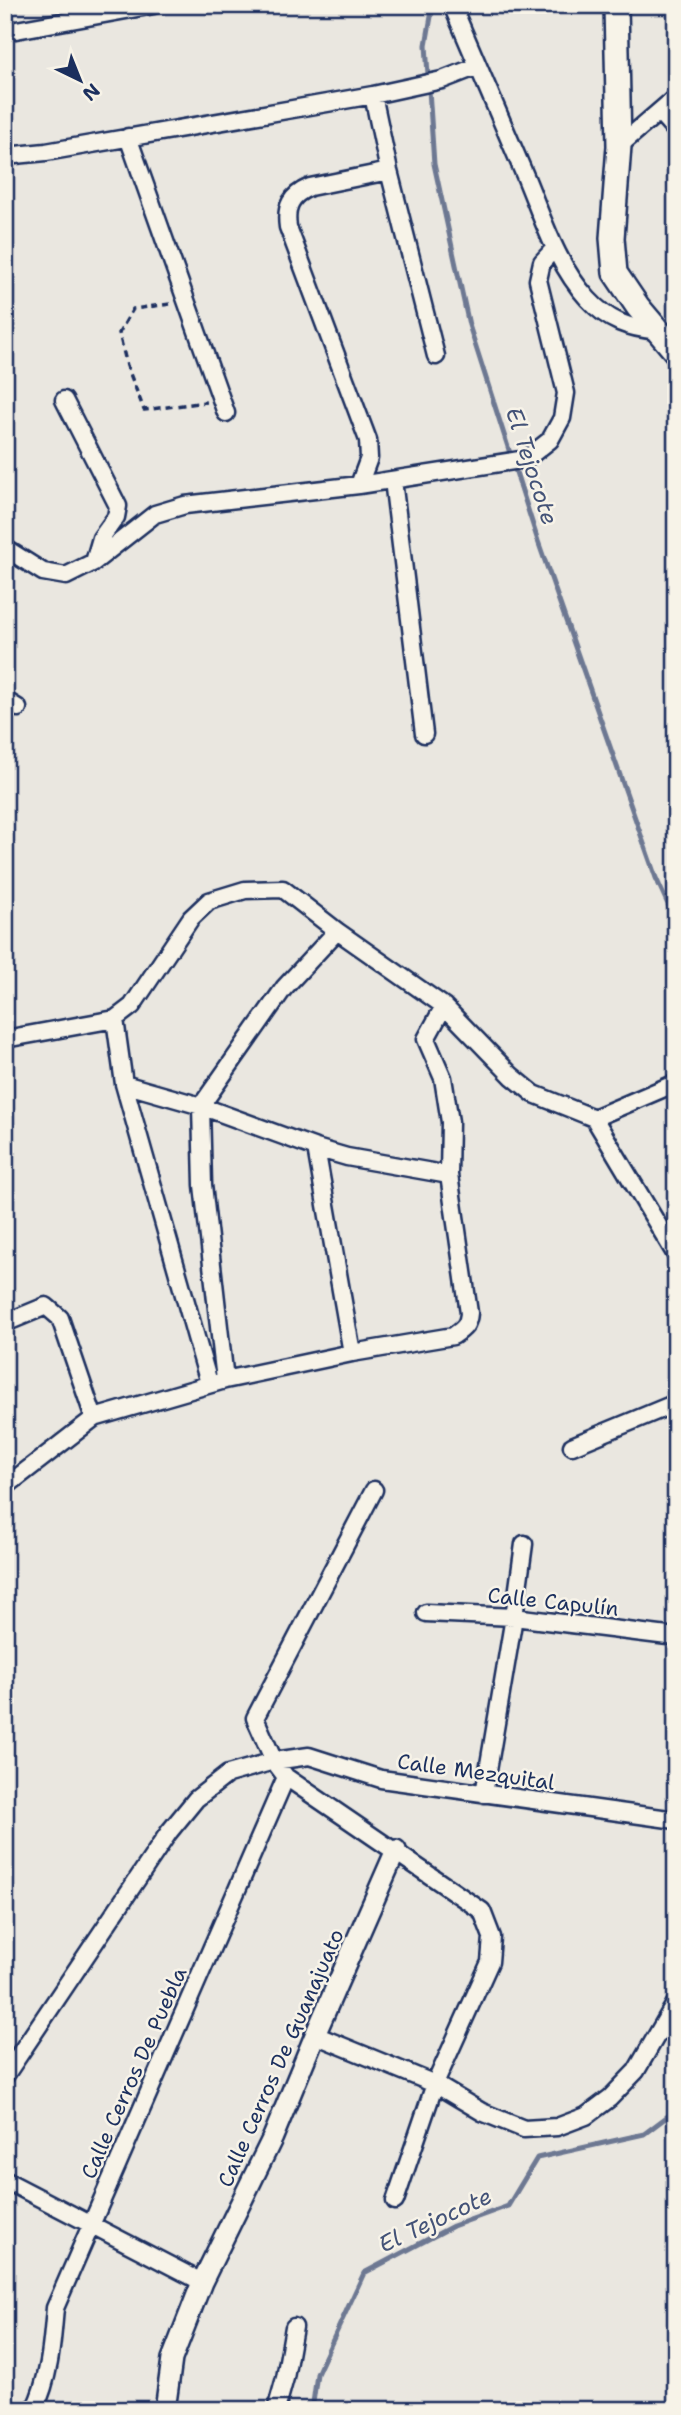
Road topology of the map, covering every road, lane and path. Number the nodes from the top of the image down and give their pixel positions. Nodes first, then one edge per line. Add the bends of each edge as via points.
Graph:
1 (154, 5) edge
2 (452, 5) edge
3 (617, 5) edge
4 (5, 32) edge
5 (478, 66) junction
6 (373, 95) junction
7 (676, 97) edge
8 (659, 112) junction
9 (676, 131) edge
10 (128, 137) junction
11 (619, 146) junction
12 (5, 156) edge
13 (390, 171) junction
14 (554, 249) junction
15 (187, 301) junction
16 (658, 331) junction
17 (676, 352) edge
18 (436, 356) dead end
19 (64, 400) dead end
20 (224, 406) joint
21 (393, 480) junction
22 (359, 485) junction
23 (5, 548) edge
24 (94, 562) junction
25 (424, 734) dead end
26 (337, 930) junction
27 (444, 1006) junction
28 (115, 1019) junction
29 (5, 1039) edge
30 (676, 1083) edge
31 (124, 1084) junction
32 (201, 1106) junction
33 (594, 1118) junction
34 (316, 1149) junction
35 (450, 1175) junction
36 (676, 1255) edge
37 (5, 1323) edge
38 (352, 1353) junction
39 (217, 1381) junction
40 (676, 1403) edge
41 (94, 1418) junction
42 (572, 1446) dead end
43 (5, 1487) edge
44 (374, 1490) dead end
45 (524, 1544) dead end
46 (426, 1613) dead end
47 (514, 1617) junction
48 (676, 1637) edge
49 (274, 1761) junction
50 (286, 1777) junction
51 (484, 1794) junction
52 (676, 1820) edge
53 (396, 1850) junction
54 (676, 2002) edge
55 (315, 2035) junction
56 (5, 2076) edge
57 (435, 2084) junction
58 (5, 2180) edge
59 (395, 2201) dead end
60 (90, 2226) junction
61 (202, 2282) junction
62 (294, 2327) dead end
63 (34, 2410) edge
64 (165, 2410) edge
65 (276, 2410) edge

1 - 4 street
2 - 5 street
3 - 11 main road
5 - 6 street
5 - 14 street
6 - 10 street
6 - 13 street
7 - 8 street
8 - 9 street
8 - 11 street
10 - 12 street
10 - 15 street
11 - 16 main road via 612,238 615,272
13 - 18 street
13 - 22 street via 310,187 290,201 286,213 368,440 369,458
14 - 16 street via 587,298 607,316 630,328
14 - 21 street via 542,262 538,280 566,393 562,418 551,440 523,460
15 - 20 street
15 - 20 path via 133,309 119,333 127,366 144,410
16 - 17 main road
19 - 24 street via 118,506
21 - 22 street
21 - 25 street
22 - 24 street via 175,508 155,514
23 - 24 street via 43,572 66,576
26 - 27 street
26 - 28 street via 283,888 245,890 209,901 191,918 132,1006
26 - 32 street via 285,988
27 - 33 street via 534,1094
27 - 35 street via 426,1039 443,1078 450,1122
28 - 29 street
28 - 31 street
30 - 33 street
31 - 32 street
31 - 39 street
32 - 34 street
32 - 39 street
33 - 36 street
34 - 35 street
34 - 38 street
35 - 38 street via 468,1322 453,1336
37 - 41 street via 46,1306 55,1311
38 - 39 street
39 - 41 street
40 - 42 street
41 - 43 street
44 - 49 street via 255,1718
45 - 47 street
46 - 47 street, Calle Capulín
47 - 48 street, Calle Capulín
47 - 51 street
49 - 50 street
49 - 51 street, Calle Mezquital via 309,1756 381,1779
49 - 56 street, Calle Mezquital via 228,1774 196,1799
50 - 53 street
50 - 60 street, Calle Cerros De Puebla
51 - 52 street, Calle Mezquital
53 - 55 street, Calle Cerros De Guanajuato
53 - 57 street via 482,1911 492,1937 490,1962
54 - 57 street via 636,2071 586,2116 557,2127 524,2129 482,2112
55 - 57 street
55 - 61 street, Calle Cerros De Guanajuato via 273,2137
57 - 59 street
58 - 60 street
60 - 61 street
60 - 63 street, Calle Cerros De Puebla via 55,2308 50,2361
61 - 64 street, Calle Cerros De Guanajuato via 172,2359
62 - 65 street

